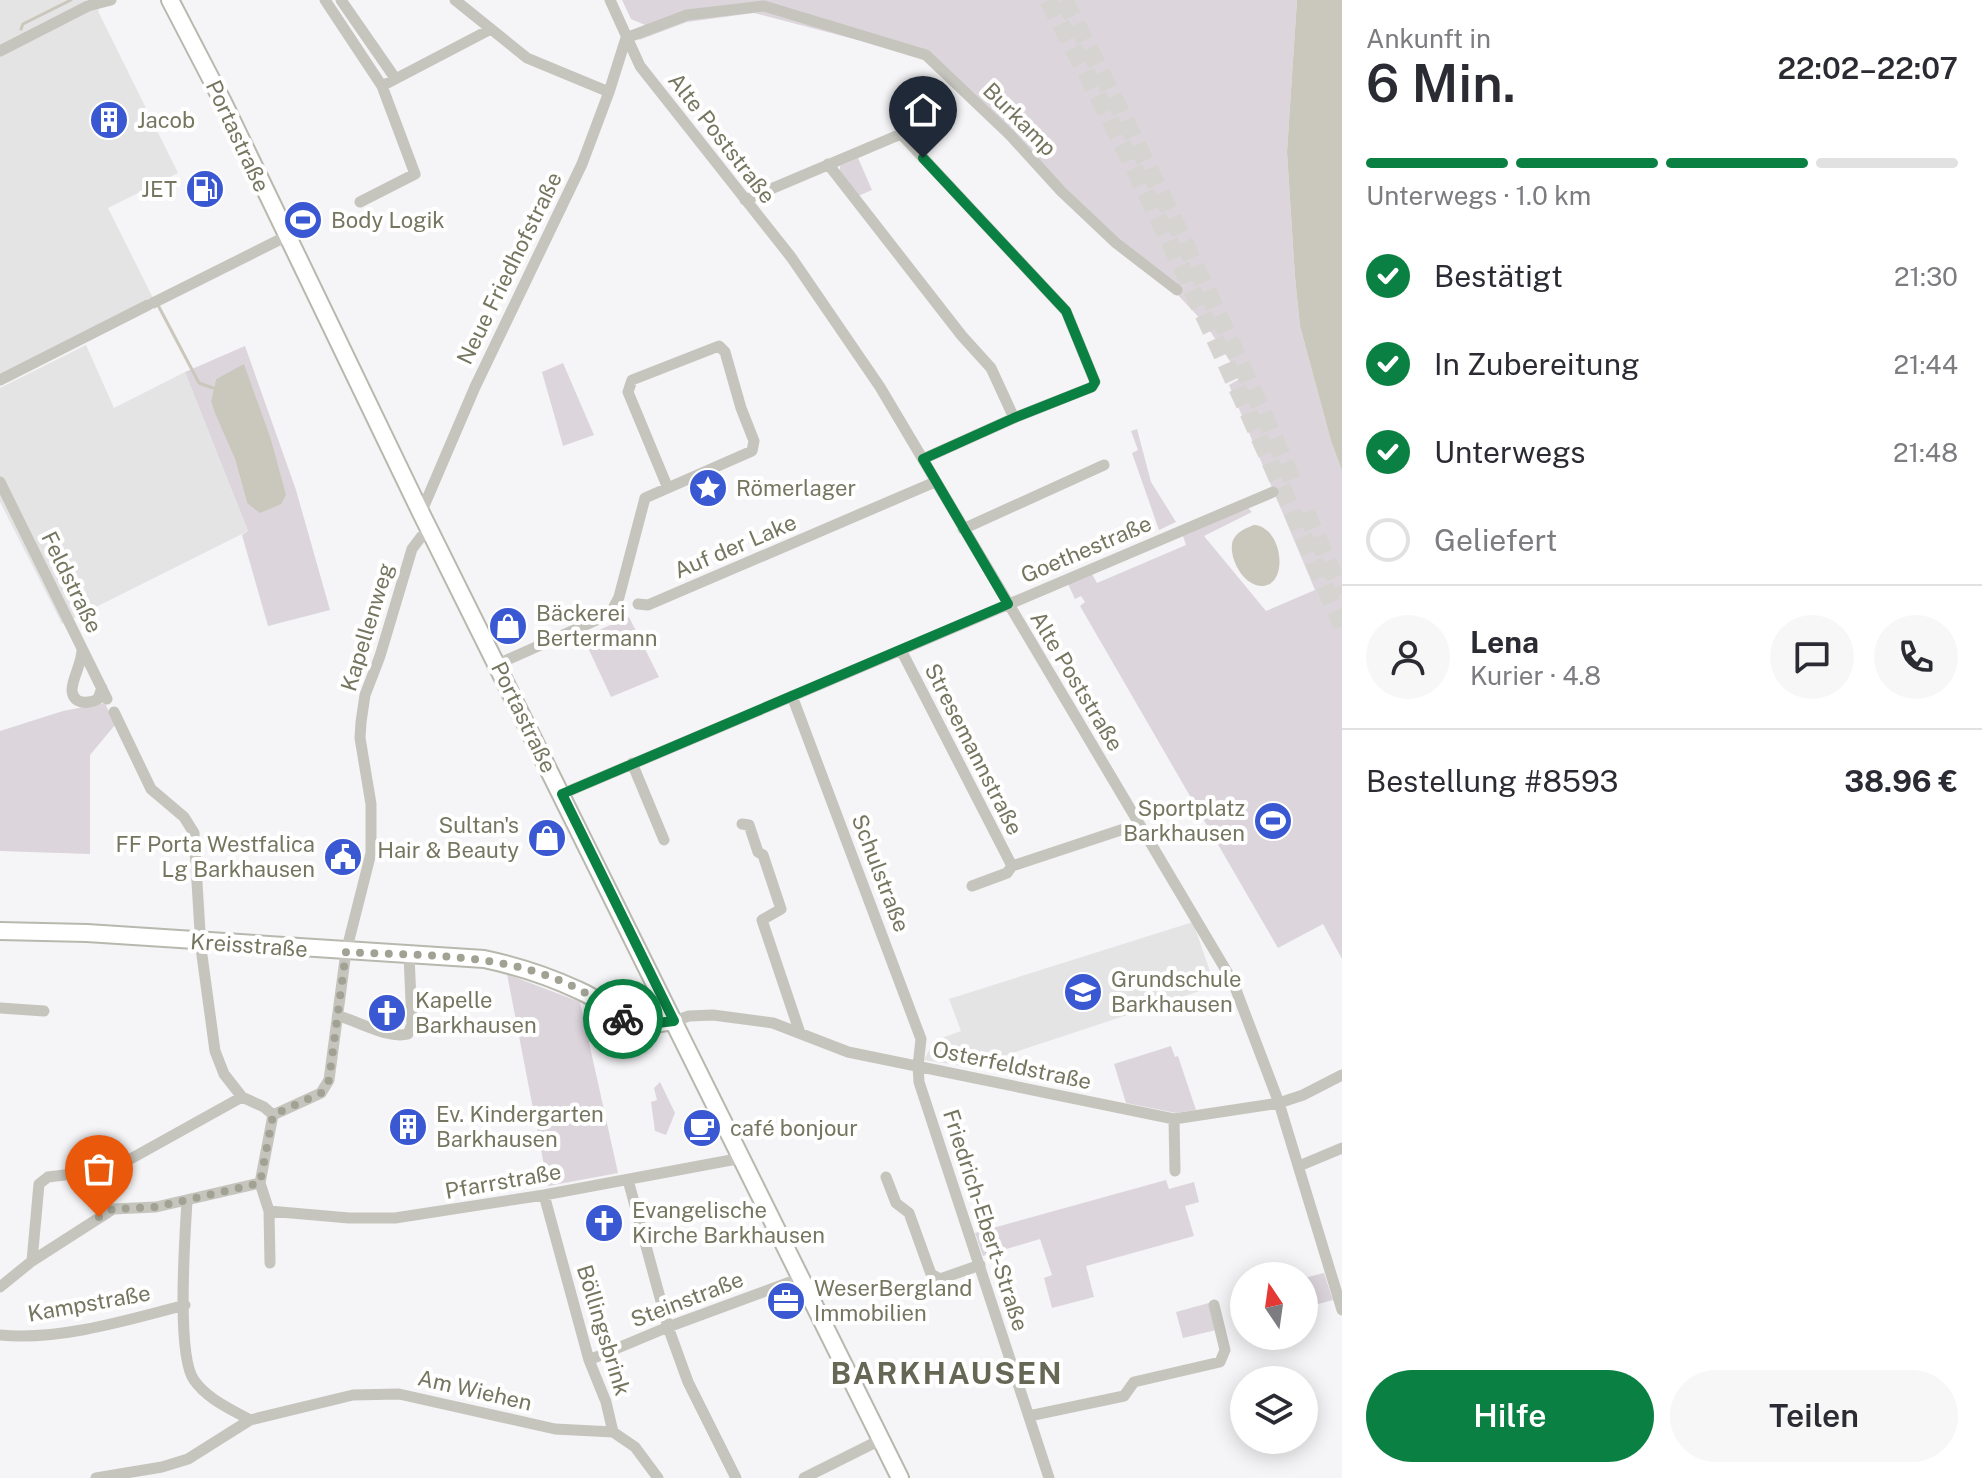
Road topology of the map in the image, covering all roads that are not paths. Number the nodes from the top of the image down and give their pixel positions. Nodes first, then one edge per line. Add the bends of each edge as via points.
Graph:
1 (111, 0) edge
2 (170, 0) edge
3 (325, 0) edge
4 (341, 0) edge
5 (455, 0) edge
6 (610, 0) edge
7 (491, 29) junction
8 (626, 38) junction
9 (0, 51) edge
10 (395, 78) junction
11 (382, 86) junction
12 (609, 92) junction
13 (828, 164) junction
14 (745, 200) junction
15 (360, 202) dead end
16 (287, 236) junction
17 (1177, 290) dead end
18 (0, 380) edge
19 (1014, 418) junction
20 (923, 459) junction
21 (1104, 465) dead end
22 (0, 482) edge
23 (935, 482) junction
24 (667, 486) junction
25 (1273, 492) dead end
26 (421, 513) junction
27 (963, 529) junction
28 (431, 532) junction
29 (638, 604) dead end
30 (1008, 604) junction
31 (82, 649) junction
32 (901, 650) junction
33 (498, 664) junction
34 (792, 696) junction
35 (114, 712) dead end
36 (632, 763) junction
37 (562, 794) junction
38 (742, 824) dead end
39 (1139, 824) junction
40 (664, 840) dead end
41 (1012, 866) junction
42 (972, 886) dead end
43 (0, 931) edge
44 (200, 941) junction
45 (346, 952) junction
46 (409, 955) junction
47 (0, 1008) edge
48 (44, 1011) dead end
49 (339, 1016) junction
50 (674, 1021) junction
51 (800, 1033) junction
52 (918, 1066) junction
53 (1342, 1075) edge
54 (242, 1097) junction
55 (1279, 1103) junction
56 (273, 1115) junction
57 (1174, 1119) junction
58 (1342, 1148) edge
59 (742, 1158) junction
60 (1299, 1166) junction
61 (1175, 1171) dead end
62 (886, 1177) dead end
63 (628, 1180) junction
64 (260, 1183) junction
65 (544, 1195) junction
66 (187, 1201) junction
67 (269, 1211) junction
68 (32, 1261) junction
69 (270, 1263) dead end
70 (980, 1265) junction
71 (801, 1278) junction
72 (0, 1287) edge
73 (185, 1305) junction
74 (1214, 1305) dead end
75 (1342, 1310) edge
76 (668, 1327) junction
77 (0, 1335) edge
78 (589, 1360) junction
79 (1029, 1416) junction
80 (250, 1420) junction
81 (613, 1432) junction
82 (880, 1440) junction
83 (162, 1467) junction
84 (96, 1478) edge
85 (155, 1478) edge
86 (658, 1478) edge
87 (736, 1478) edge
88 (804, 1478) edge
89 (900, 1478) edge
90 (1049, 1478) edge

1 - 9 street via 88,6
2 - 16 main road, Portastraße
3 - 11 street
4 - 10 street
5 - 7 street
6 - 8 street, Alte Poststraße
7 - 10 street
7 - 12 street via 527,58
8 - 12 street, Neue Friedhofstraße
8 - 14 street, Alte Poststraße via 640,66
8 - 17 street, Burkamp via 687,15 764,6 926,55 1116,243
10 - 11 street
11 - 15 street via 415,174
12 - 26 street, Neue Friedhofstraße via 582,164
13 - 14 street
13 - 19 street via 991,368
13 - 19 street via 901,134 1066,311 1095,382
14 - 20 street, Alte Poststraße via 829,312
16 - 18 street
16 - 26 main road, Portastraße
19 - 20 street
20 - 23 street, Alte Poststraße
21 - 27 street
22 - 31 street, Feldstraße
23 - 27 street, Alte Poststraße
23 - 29 street, Auf der Lake via 648,605
24 - 24 street via 754,446 719,346 629,384
24 - 33 street via 645,498 610,614
25 - 30 street, Goethestraße
26 - 28 main road, Portastraße
27 - 30 street, Alte Poststraße
28 - 33 main road, Portastraße
28 - 45 street, Kapellenweg via 412,549 365,695 360,738 371,804 371,853
30 - 32 street, Goethestraße
30 - 39 street, Alte Poststraße
31 - 31 street, Feldstraße via 105,694 90,704 80,702 72,689
32 - 34 street, Goethestraße
32 - 41 street, Stresemannstraße
33 - 37 main road, Portastraße
34 - 36 street, Goethestraße
34 - 52 street, Schulstraße via 921,1039
35 - 44 street via 151,789 184,817 194,833
36 - 37 street, Goethestraße
36 - 40 street
37 - 50 main road, Portastraße
38 - 51 street via 749,825 763,855 781,909 762,920
39 - 41 street, Stresemannstraße
39 - 55 street, Alte Poststraße via 1233,982
41 - 42 street, Stresemannstraße via 1007,873
43 - 44 main road, Kreisstraße
44 - 45 main road, Kreisstraße
44 - 54 street via 215,1051
45 - 46 main road, Kreisstraße
45 - 49 street, Kapellenweg
46 - 49 street via 408,1034 377,1031
46 - 50 main road, Kreisstraße via 516,966 582,991 619,1018 641,1025
47 - 48 street
49 - 56 street, Kapellenweg via 327,1087
50 - 51 street, Osterfeldstraße via 713,1015 773,1023
50 - 59 main road, Portastraße
51 - 52 street, Osterfeldstraße via 848,1052
52 - 57 street, Osterfeldstraße
52 - 70 street, Friedrich-Ebert-Straße
53 - 55 street, Osterfeldstraße
54 - 56 street
54 - 68 street via 125,1162 48,1177 39,1184
55 - 57 street, Osterfeldstraße
55 - 60 street, Alte Poststraße
56 - 64 street
57 - 61 street
58 - 60 street
59 - 63 street, Pfarrstraße
59 - 71 main road, Portastraße
60 - 75 street, Alte Poststraße
62 - 70 street via 896,1203 909,1213 931,1274 940,1279
63 - 65 street, Pfarrstraße
63 - 76 street
64 - 66 street
64 - 67 street
65 - 67 street, Pfarrstraße via 395,1218
65 - 78 street, Böllingsbrink
66 - 68 street via 113,1209
66 - 73 street
67 - 69 street
68 - 72 street
70 - 79 street, Friedrich-Ebert-Straße
71 - 76 street, Steinstraße
71 - 82 main road, Portastraße
73 - 77 street, Kampstraße via 105,1325
73 - 80 street via 185,1353 192,1378 203,1391
74 - 79 street via 1225,1350 1220,1362 1134,1382 1124,1396
76 - 78 street, Steinstraße
76 - 87 street via 688,1382
78 - 81 street, Böllingsbrink
79 - 90 street, Friedrich-Ebert-Straße
80 - 81 street, Am Wiehen via 353,1395 399,1394 555,1429
80 - 83 street via 188,1459
81 - 86 street via 635,1447
82 - 88 street
82 - 89 main road, Portastraße
83 - 84 street
83 - 85 street

